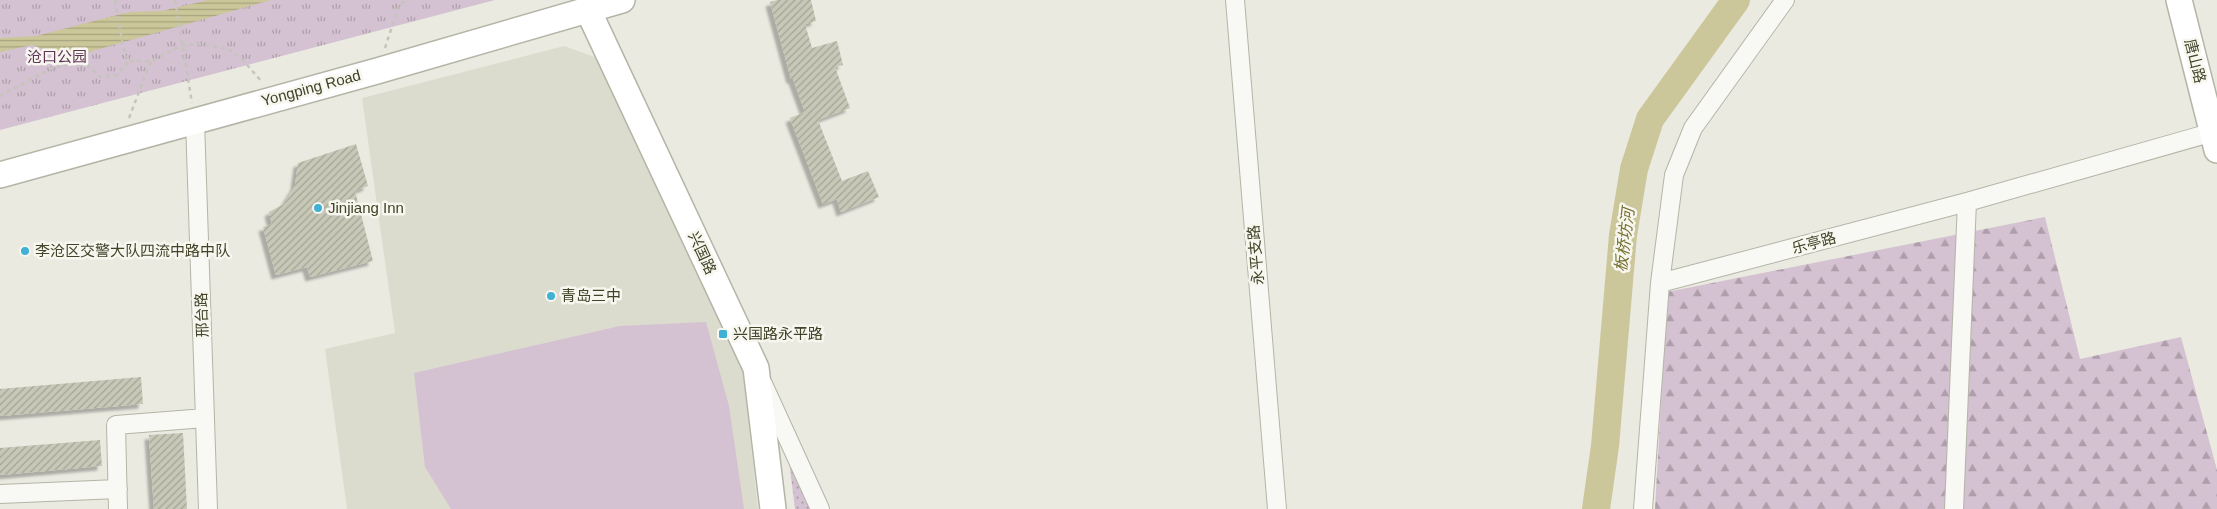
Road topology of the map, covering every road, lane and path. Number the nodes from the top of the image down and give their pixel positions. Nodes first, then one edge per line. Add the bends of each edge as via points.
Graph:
1 (115, 0) edge
2 (169, 0) edge
3 (398, 0) edge
4 (408, 0) edge
5 (622, 0) edge
6 (1235, 0) edge
7 (1785, 0) edge
8 (2179, 0) edge
9 (175, 1) edge
10 (398, 5) junction
11 (588, 10) junction
12 (183, 45) junction
13 (129, 61) junction
14 (150, 61) junction
15 (378, 70) junction
16 (0, 96) edge
17 (276, 98) junction
18 (195, 122) junction
19 (2215, 138) edge
20 (120, 141) junction
21 (0, 175) edge
22 (1967, 202) junction
23 (1660, 283) junction
24 (756, 368) junction
25 (205, 418) junction
26 (118, 489) junction
27 (0, 494) edge
28 (118, 509) edge
29 (208, 509) edge
30 (773, 509) edge
31 (820, 509) edge
32 (1277, 509) edge
33 (1643, 509) edge
34 (1954, 509) edge

1 - 13 path
2 - 9 path
3 - 10 path
4 - 10 path
5 - 11 main road, Yongping Road
6 - 32 street, 永平支路
7 - 23 street via 1693,128 1674,175
8 - 19 main road, 唐山路
9 - 12 path
10 - 15 path
11 - 15 main road, Yongping Road
11 - 24 main road, 兴国路
12 - 14 path
12 - 17 path via 202,44 228,49 241,58
12 - 18 path
13 - 14 path
13 - 16 path via 117,75 100,77 83,61 52,68
14 - 20 path
15 - 17 main road, Yongping Road
17 - 18 main road, Yongping Road
18 - 20 main road, Yongping Road
18 - 25 street, 邢台路
19 - 22 street, 乐亭路
20 - 21 main road, Yongping Road
22 - 23 street, 乐亭路
22 - 34 street
23 - 33 street
24 - 30 main road, 兴国路
24 - 31 street
25 - 26 street via 116,425
25 - 29 street, 邢台路
26 - 27 street
26 - 28 street

